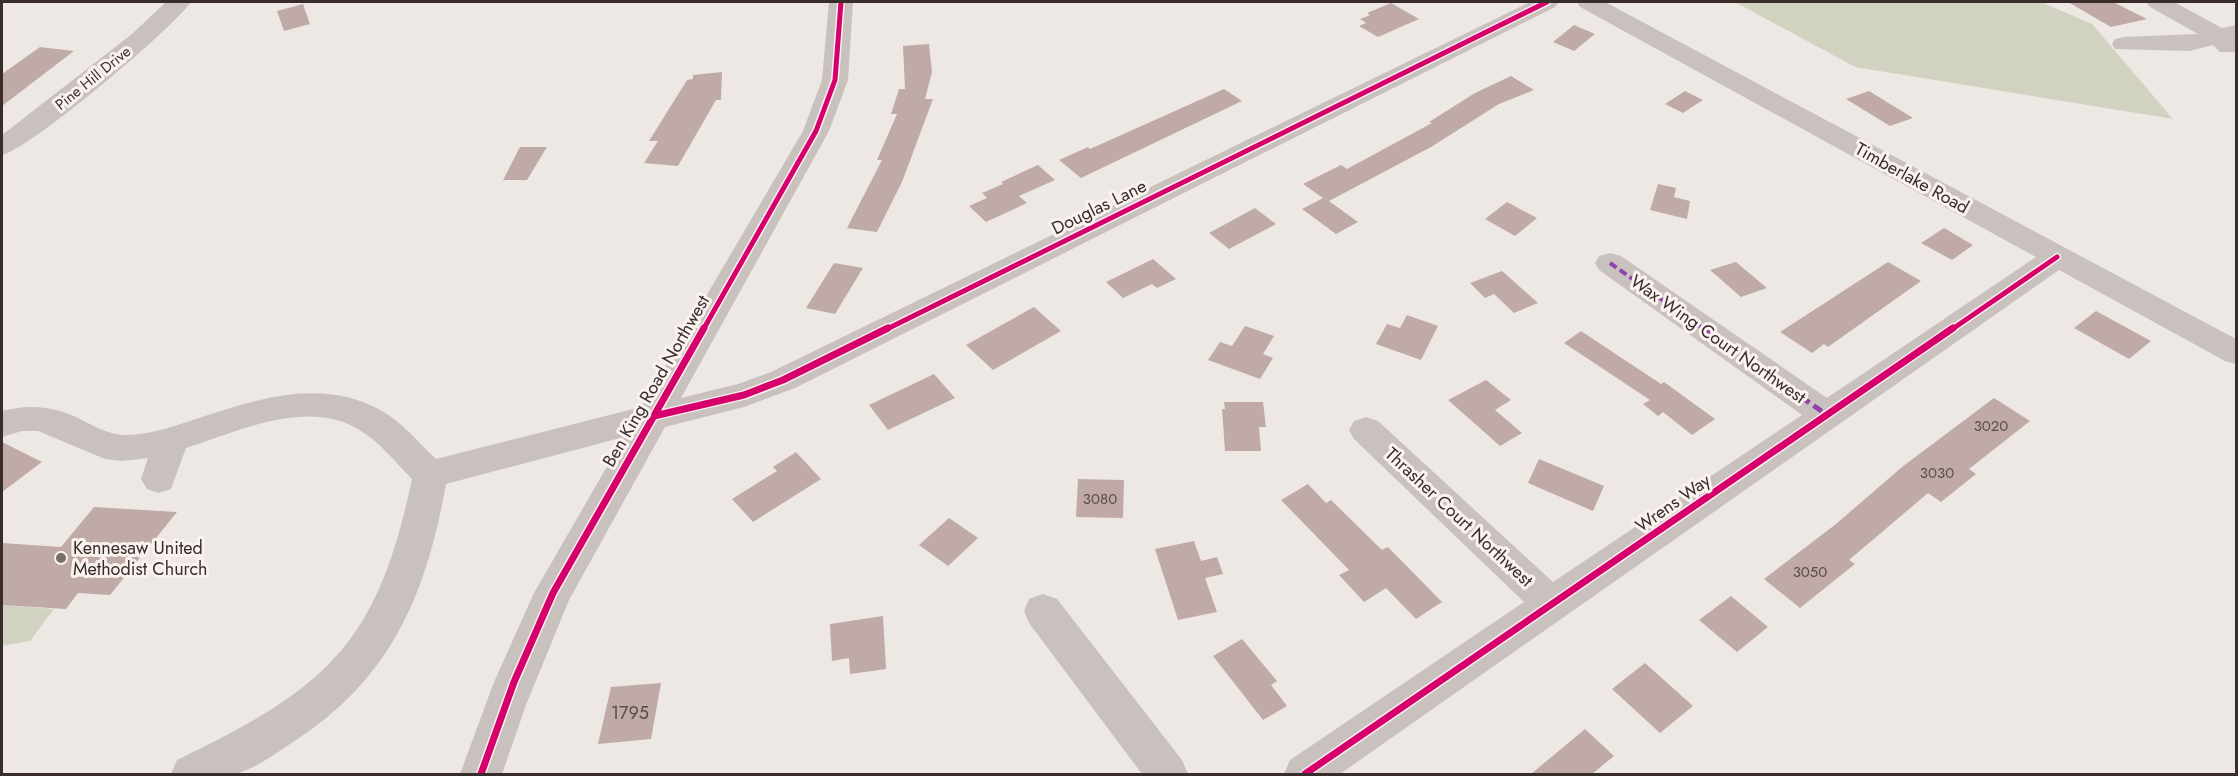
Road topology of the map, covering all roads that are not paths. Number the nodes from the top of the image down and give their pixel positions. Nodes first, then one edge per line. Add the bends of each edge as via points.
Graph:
1 (179, 2) edge
2 (841, 2) edge
3 (1547, 2) edge
4 (1588, 2) edge
5 (2158, 2) edge
6 (2227, 34) edge
7 (2124, 44) dead end
8 (2236, 55) edge
9 (2, 147) edge
10 (2057, 256) junction
11 (1610, 263) dead end
12 (2236, 353) edge
13 (1827, 415) junction
14 (654, 416) junction
15 (2, 424) edge
16 (1366, 430) dead end
17 (171, 439) junction
18 (430, 475) junction
19 (159, 479) dead end
20 (1552, 605) junction
21 (1043, 610) dead end
22 (192, 774) edge
23 (481, 774) edge
24 (1167, 774) edge
25 (1305, 774) edge

1 - 9 street, Pine Hill Drive via 141,39
2 - 14 street, Ben King Road Northwest via 837,64 823,118
3 - 14 street, Douglas Lane via 783,380 744,395
4 - 10 street, Timberlake Road
5 - 6 street
6 - 7 street via 2189,44
6 - 8 street
10 - 12 street, Timberlake Road
10 - 13 street, Wrens Way
11 - 13 street, Wax Wing Court Northwest
13 - 20 street, Wrens Way
14 - 18 street, Douglas Lane
14 - 23 street, Ben King Road Northwest via 554,593 519,665
15 - 17 street via 40,417 110,447 140,447
16 - 20 street, Thrasher Court Northwest
17 - 18 street via 256,413 292,406 329,406 368,419
17 - 19 street
18 - 22 street via 409,564 363,656 343,680 296,718
20 - 25 street, Wrens Way
21 - 24 street

